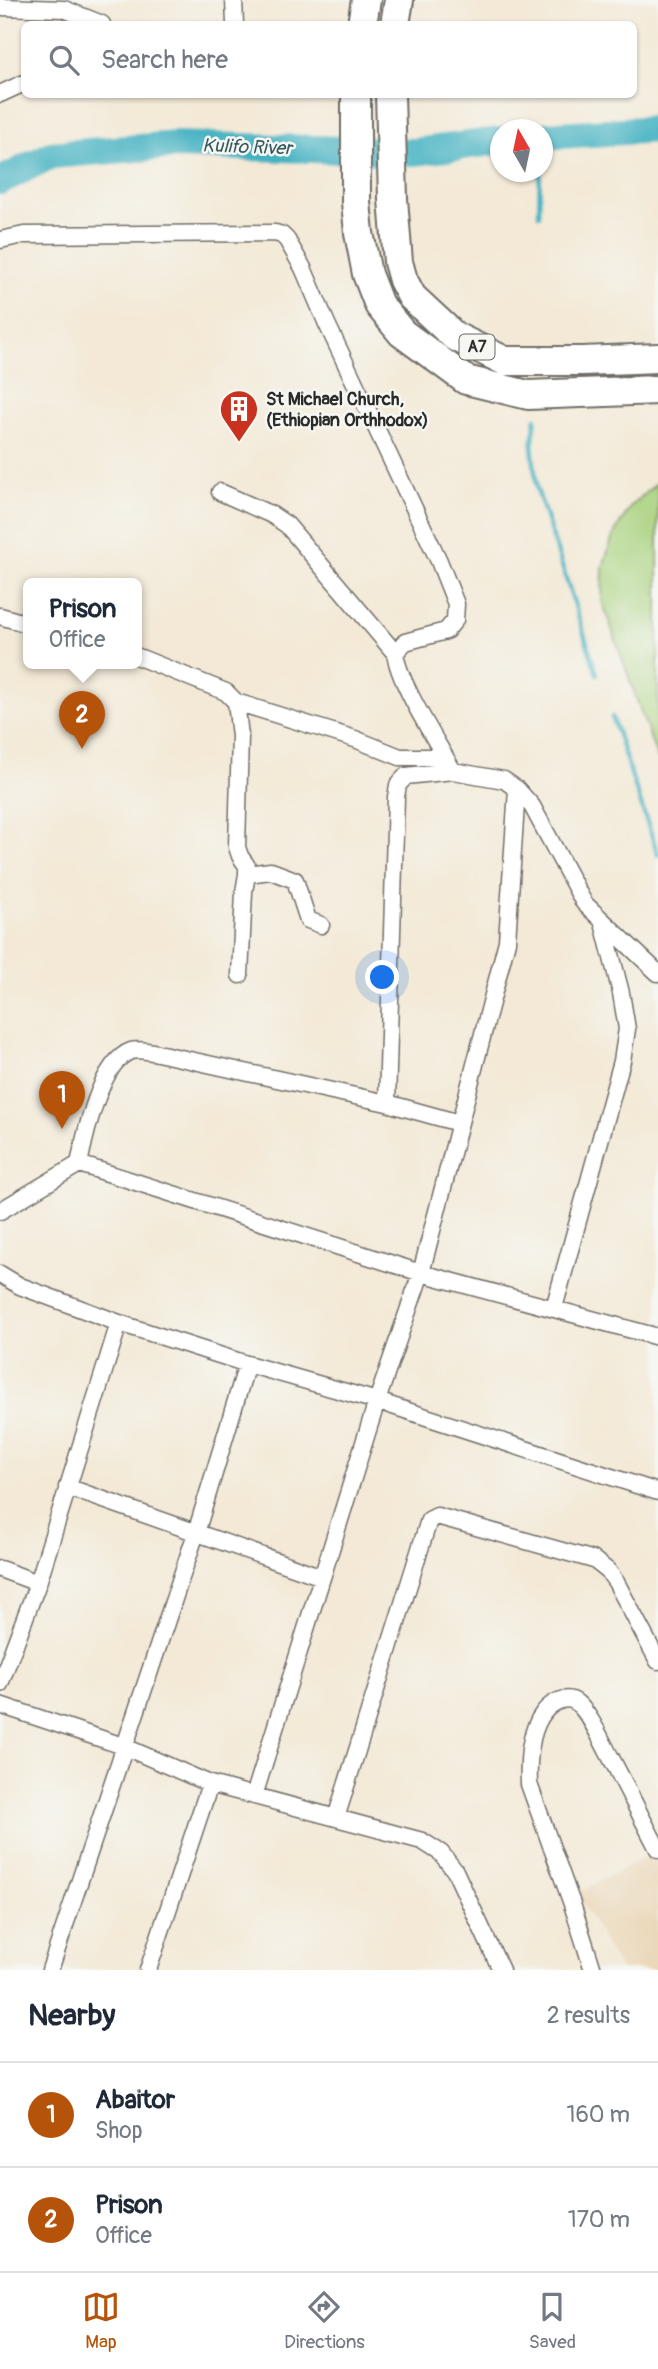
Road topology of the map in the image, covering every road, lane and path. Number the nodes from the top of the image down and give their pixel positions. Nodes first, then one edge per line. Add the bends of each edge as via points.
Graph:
1 (234, 0) edge
2 (366, 0) edge
3 (399, 0) edge
4 (0, 7) edge
5 (94, 21) edge
6 (234, 21) edge
7 (362, 21) edge
8 (396, 21) edge
9 (21, 84) edge
10 (0, 94) edge
11 (356, 98) edge
12 (390, 98) edge
13 (0, 240) edge
14 (658, 358) edge
15 (658, 390) edge
16 (220, 492) dead end
17 (0, 616) edge
18 (23, 623) edge
19 (396, 653) junction
20 (142, 658) edge
21 (236, 702) junction
22 (449, 764) junction
23 (517, 789) junction
24 (247, 874) junction
25 (603, 922) junction
26 (321, 925) dead end
27 (658, 973) edge
28 (240, 975) dead end
29 (387, 1103) junction
30 (459, 1123) junction
31 (79, 1164) junction
32 (0, 1211) edge
33 (421, 1273) junction
34 (0, 1274) edge
35 (554, 1308) junction
36 (119, 1323) junction
37 (658, 1337) edge
38 (247, 1364) junction
39 (377, 1401) junction
40 (67, 1487) junction
41 (658, 1492) edge
42 (196, 1533) junction
43 (0, 1569) edge
44 (321, 1577) junction
45 (38, 1583) junction
46 (658, 1661) edge
47 (0, 1684) edge
48 (0, 1705) edge
49 (123, 1746) junction
50 (210, 1784) junction
51 (254, 1796) junction
52 (336, 1818) junction
53 (658, 1849) edge
54 (50, 1970) edge
55 (148, 1970) edge
56 (501, 1970) edge
57 (593, 1970) edge

1 - 6 street
2 - 7 highway
3 - 8 highway
4 - 5 street via 64,9
9 - 10 street
11 - 15 highway, A7 via 356,202 367,274 379,305 402,333 466,380 528,394
12 - 14 highway, A7 via 398,262 412,297 454,336 505,361
13 - 19 street via 24,235 275,233 287,240 456,604 455,620 446,631 405,642
16 - 19 street via 288,525
17 - 18 street
19 - 22 street via 397,666
20 - 21 street via 226,692
21 - 22 street via 400,757
21 - 24 street via 240,736 237,847
22 - 23 street via 504,780
22 - 29 street via 406,776 398,785
23 - 25 street via 532,806 584,903
23 - 30 street via 507,941
24 - 26 street via 271,871 295,880 308,920
24 - 28 street
25 - 27 street
25 - 35 street via 627,1029
29 - 30 street
29 - 31 street via 131,1051 117,1061 93,1103
30 - 33 street
31 - 32 street
31 - 33 street
33 - 35 street
33 - 39 street
34 - 36 street
35 - 37 street
36 - 38 street
36 - 40 street
38 - 39 street
38 - 42 street
39 - 41 street
39 - 44 street
40 - 42 street
40 - 45 street
42 - 44 street
42 - 49 street
43 - 45 street
44 - 51 street
45 - 47 street
46 - 52 street via 616,1582 594,1560 437,1516 429,1520
48 - 49 street
49 - 50 street
49 - 54 street
50 - 51 street
50 - 55 street
51 - 52 street
52 - 56 street via 422,1841 441,1853 455,1871
53 - 57 street via 596,1729 576,1702 559,1700 545,1711 533,1733 529,1784

